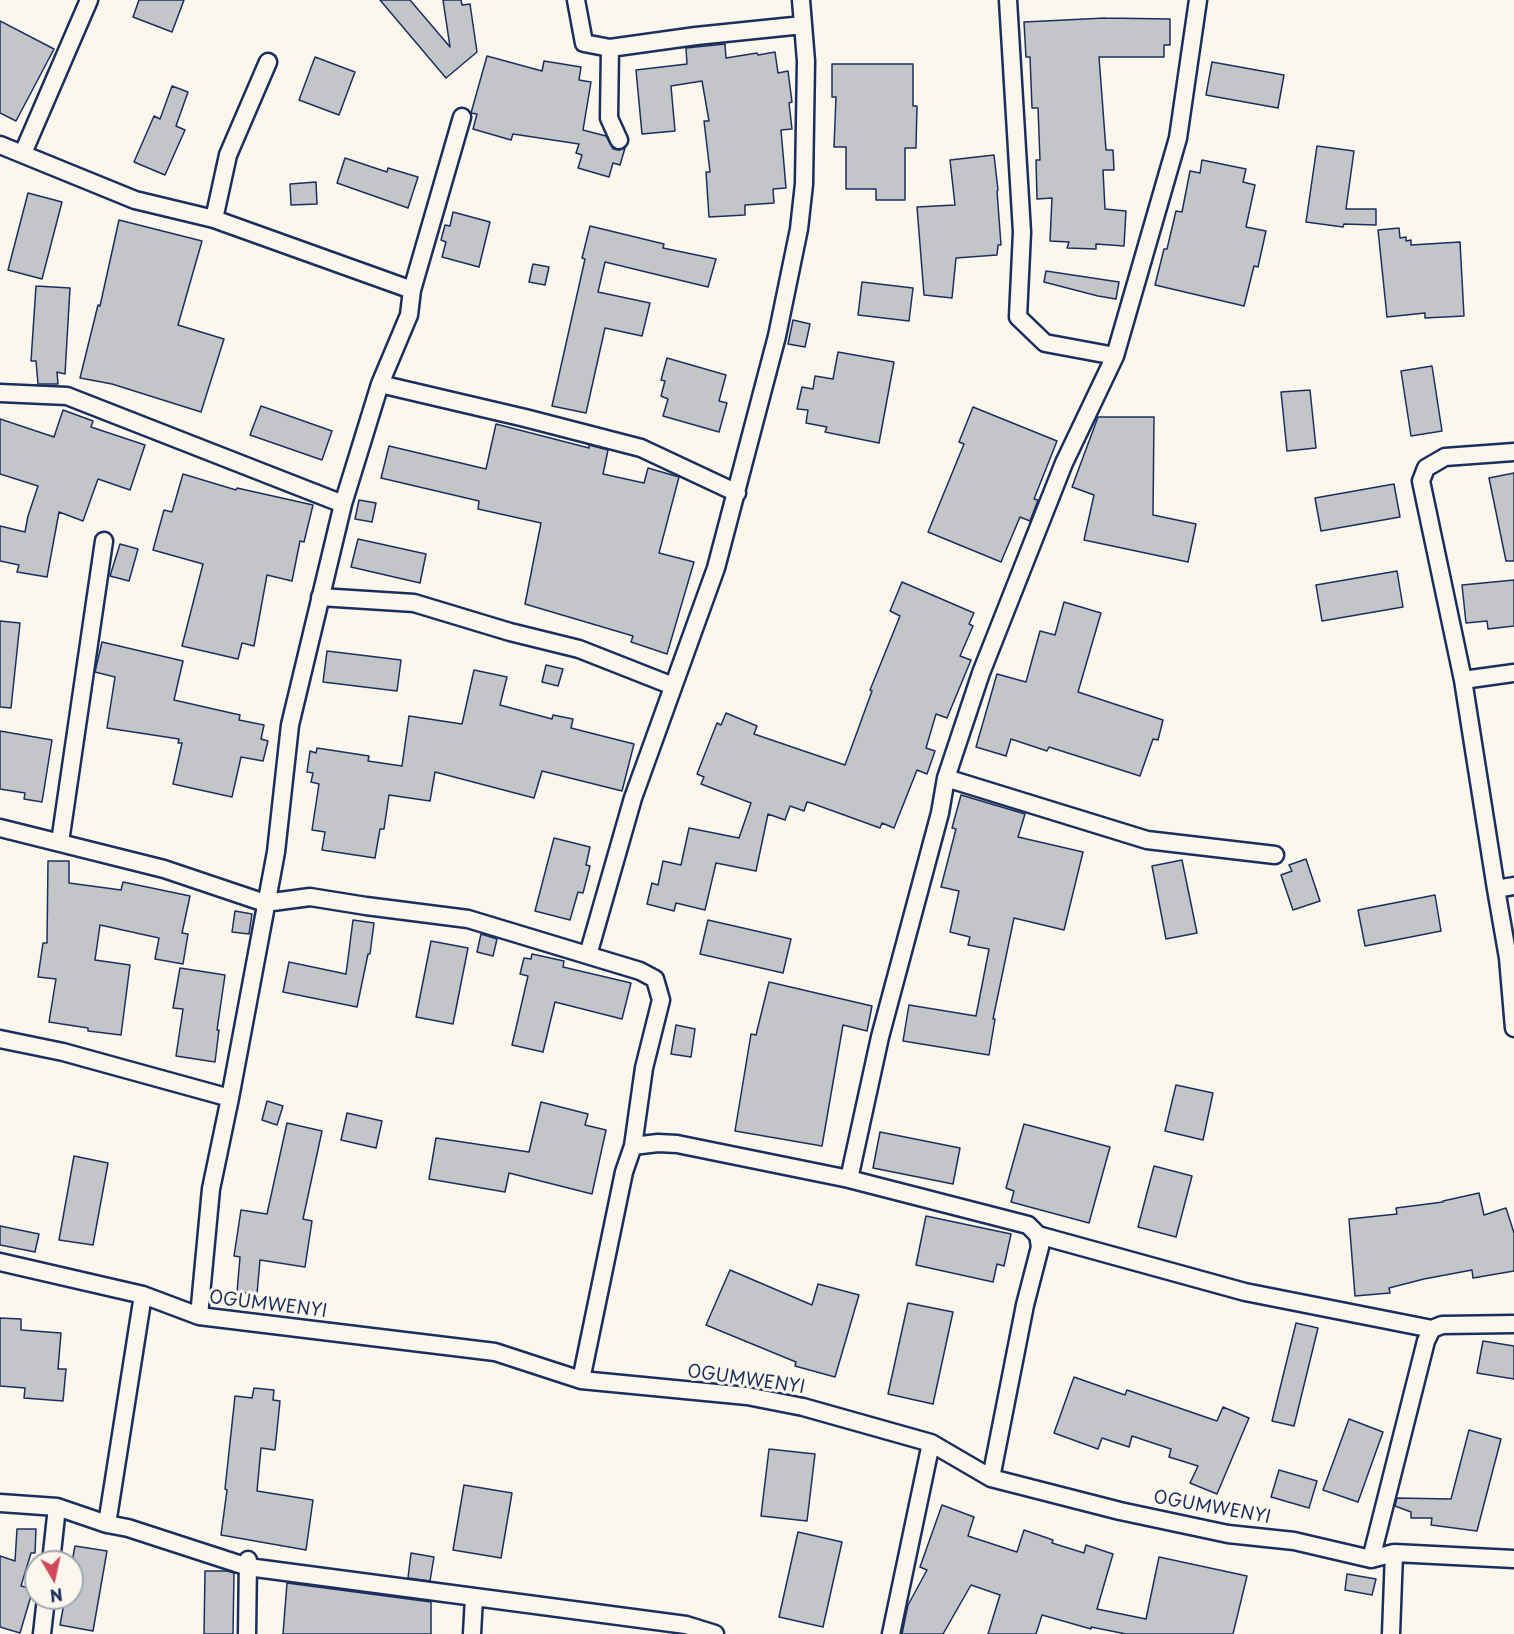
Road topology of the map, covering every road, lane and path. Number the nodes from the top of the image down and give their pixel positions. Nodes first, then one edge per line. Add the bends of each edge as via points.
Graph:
1 (89, 0) edge
2 (576, 0) edge
3 (801, 0) edge
4 (1008, 0) edge
5 (1198, 0) edge
6 (803, 25) junction
7 (610, 48) junction
8 (268, 62) dead end
9 (462, 117) dead end
10 (619, 140) dead end
11 (0, 144) edge
12 (23, 153) junction
13 (214, 219) junction
14 (412, 290) junction
15 (1114, 356) junction
16 (380, 384) junction
17 (0, 393) edge
18 (1514, 452) edge
19 (737, 494) junction
20 (343, 504) junction
21 (104, 541) dead end
22 (320, 597) junction
23 (1514, 673) edge
24 (1463, 680) junction
25 (673, 686) junction
26 (946, 778) junction
27 (0, 828) edge
28 (60, 842) junction
29 (1275, 855) dead end
30 (1514, 886) edge
31 (1496, 888) junction
32 (265, 903) junction
33 (588, 955) junction
34 (1514, 1028) edge
35 (0, 1039) edge
36 (230, 1098) junction
37 (633, 1146) junction
38 (849, 1179) junction
39 (1038, 1235) junction
40 (0, 1262) edge
41 (144, 1295) junction
42 (199, 1316) junction
43 (1514, 1324) edge
44 (1431, 1329) junction
45 (581, 1380) junction
46 (931, 1443) junction
47 (991, 1478) junction
48 (0, 1503) edge
49 (57, 1507) junction
50 (107, 1524) junction
51 (52, 1550) edge
52 (1394, 1553) junction
53 (1371, 1559) junction
54 (1514, 1559) edge
55 (248, 1567) junction
56 (474, 1597) junction
57 (45, 1610) edge
58 (686, 1629) edge
59 (42, 1634) edge
60 (248, 1634) edge
61 (472, 1634) edge
62 (716, 1634) edge
63 (891, 1634) edge
64 (1391, 1634) edge

1 - 12 street
2 - 7 street via 584,43
3 - 6 street
4 - 15 street via 1022,232 1018,316 1045,343
5 - 15 street via 1178,138
6 - 7 street
6 - 19 street via 804,173 799,229
7 - 10 street via 609,118
8 - 13 street via 228,154
9 - 14 street
11 - 12 street
12 - 13 street via 135,200
13 - 14 street
14 - 16 street via 409,315
15 - 26 street via 1064,463 981,673
16 - 19 street via 641,448
16 - 20 street
17 - 20 street via 67,396
18 - 24 street via 1445,457 1426,468 1421,481
19 - 25 street via 716,568
20 - 22 street
21 - 28 street
22 - 25 street via 414,603 579,649
22 - 32 street via 290,725 276,852
23 - 24 street
24 - 31 street
25 - 33 street via 633,798
26 - 29 street via 1147,840
26 - 38 street via 880,1037
27 - 28 street
28 - 32 street via 164,869
30 - 31 street
31 - 34 street
32 - 33 street via 310,897 468,919
32 - 36 street
33 - 37 street via 625,965 655,979 661,1000 644,1068
35 - 36 street via 63,1052
36 - 42 street via 211,1189
37 - 38 street via 677,1144
37 - 45 street via 624,1172
38 - 39 street via 1028,1225
39 - 44 street via 1245,1292
39 - 47 street via 1040,1247
40 - 41 street, OGUMWENYI
41 - 42 street, OGUMWENYI
41 - 50 street
42 - 45 street, OGUMWENYI via 495,1352
43 - 44 street via 1442,1325
44 - 53 street
45 - 46 street, OGUMWENYI via 747,1396 803,1407
46 - 47 street, OGUMWENYI
46 - 63 street
47 - 53 street, OGUMWENYI via 1120,1511 1228,1534 1294,1541
48 - 49 street
49 - 50 street
49 - 51 street
50 - 55 street
52 - 53 street, OGUMWENYI
52 - 54 street, OGUMWENYI
52 - 64 street
55 - 56 street
55 - 60 street via 248,1560
56 - 58 street
56 - 61 street
57 - 59 street
58 - 62 street

